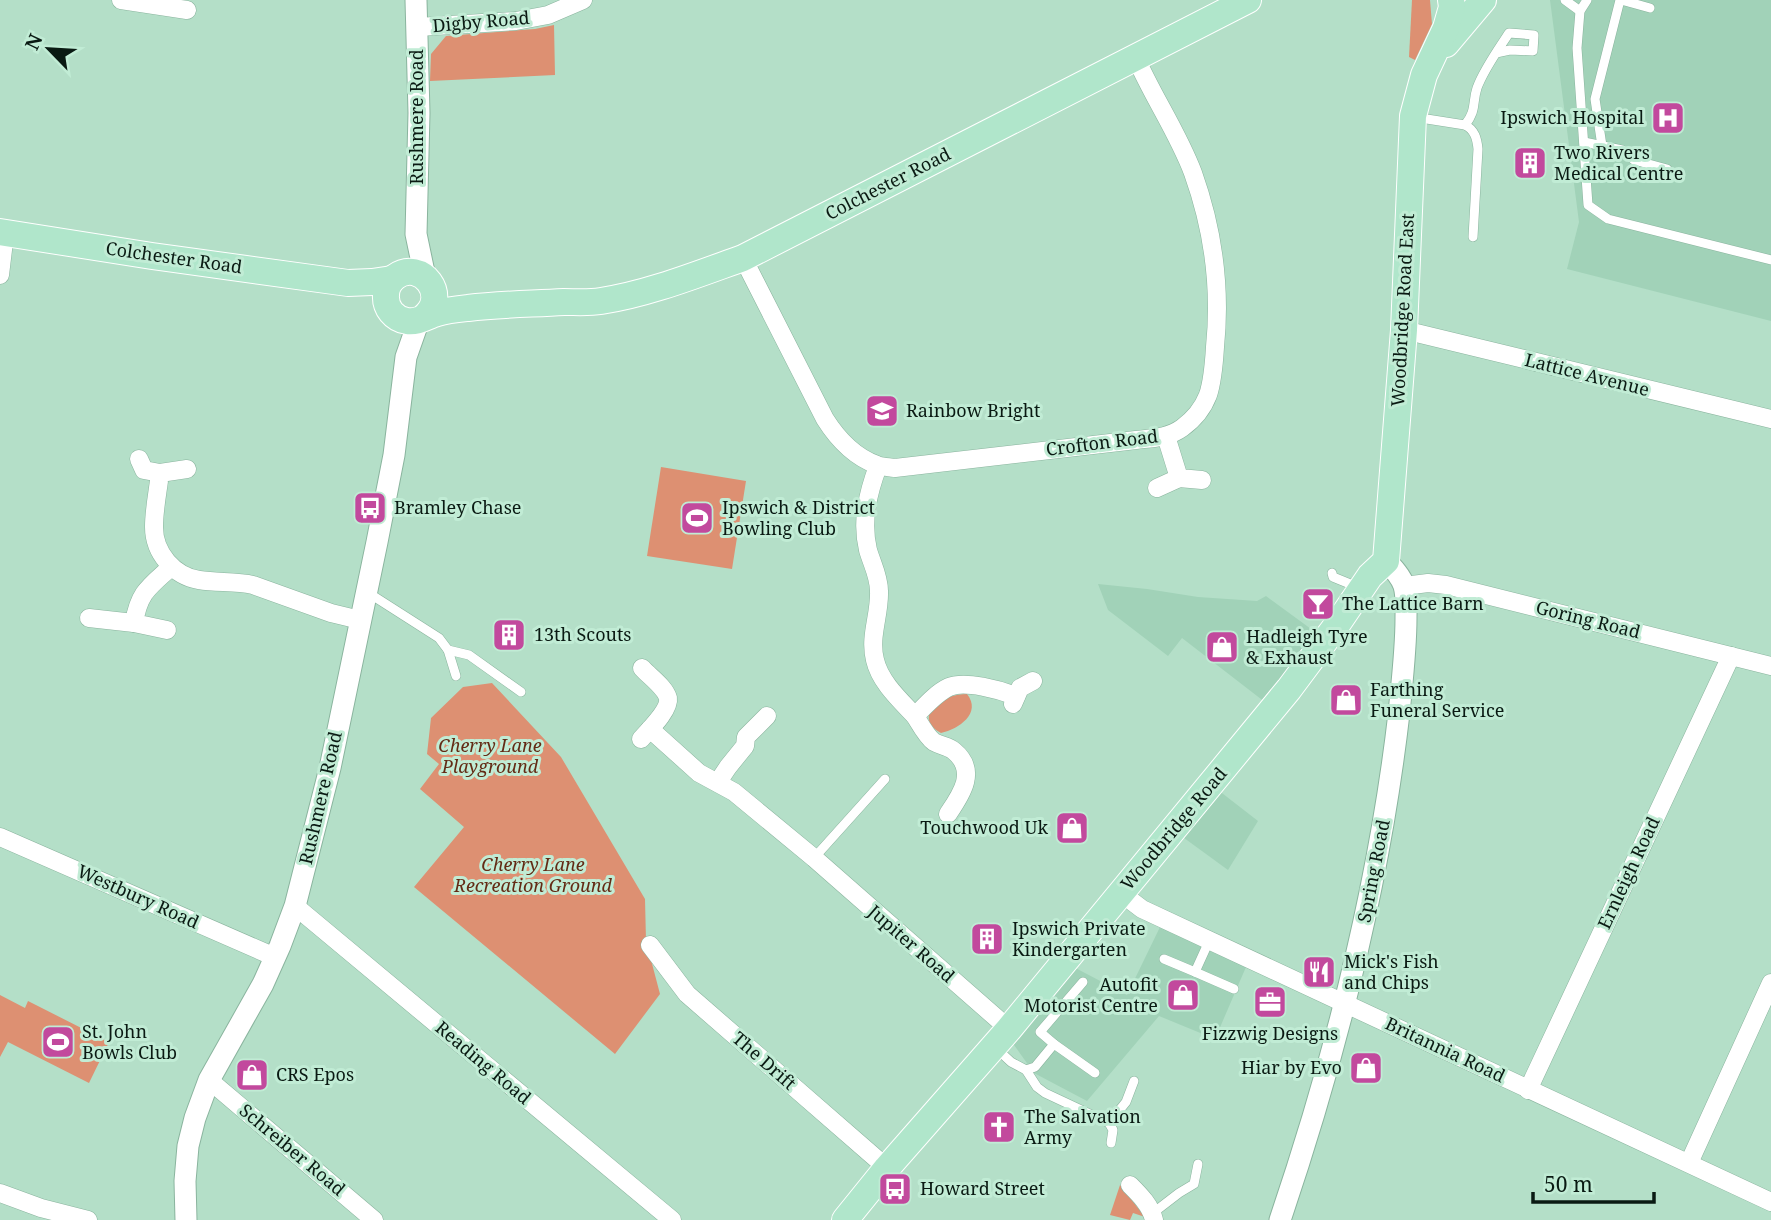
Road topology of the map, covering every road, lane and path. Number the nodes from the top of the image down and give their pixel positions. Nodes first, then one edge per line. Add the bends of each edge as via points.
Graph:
1 (121, 0) edge
2 (416, 0) edge
3 (583, 0) edge
4 (1451, 0) edge
5 (1483, 0) edge
6 (1565, 0) edge
7 (1587, 0) edge
8 (1620, 0) edge
9 (153, 2) edge
10 (1234, 3) edge
11 (1650, 8) dead end
12 (187, 10) dead end
13 (1580, 11) junction
14 (418, 27) junction
15 (1496, 53) dead end
16 (1136, 58) junction
17 (1431, 62) junction
18 (1413, 116) junction
19 (1465, 125) junction
20 (1584, 142) junction
21 (1602, 146) junction
22 (1667, 169) dead end
23 (2, 233) edge
24 (1474, 237) dead end
25 (743, 258) junction
26 (1771, 260) edge
27 (0, 275) edge
28 (409, 296) junction
29 (509, 304) junction
30 (1404, 330) junction
31 (1771, 419) edge
32 (1166, 436) junction
33 (138, 459) dead end
34 (878, 466) junction
35 (187, 469) dead end
36 (160, 473) junction
37 (1179, 478) junction
38 (1202, 480) dead end
39 (1157, 488) dead end
40 (1385, 561) junction
41 (171, 567) junction
42 (1332, 573) dead end
43 (1404, 586) junction
44 (1361, 589) junction
45 (366, 593) junction
46 (89, 618) dead end
47 (360, 620) junction
48 (134, 623) junction
49 (167, 631) dead end
50 (448, 650) junction
51 (1731, 656) junction
52 (1771, 666) edge
53 (642, 668) dead end
54 (456, 676) dead end
55 (1032, 681) dead end
56 (522, 692) dead end
57 (766, 716) dead end
58 (915, 716) junction
59 (886, 779) dead end
60 (718, 782) junction
61 (948, 814) dead end
62 (0, 837) edge
63 (814, 858) junction
64 (1121, 893) junction
65 (295, 906) junction
66 (1210, 939) junction
67 (650, 945) dead end
68 (275, 957) junction
69 (1164, 959) dead end
70 (1195, 972) junction
71 (1083, 982) dead end
72 (1771, 983) edge
73 (1234, 989) dead end
74 (1345, 1003) junction
75 (1001, 1038) junction
76 (1054, 1044) junction
77 (1026, 1070) junction
78 (1095, 1073) dead end
79 (209, 1080) junction
80 (1135, 1081) dead end
81 (1528, 1090) junction
82 (1109, 1123) junction
83 (1111, 1143) dead end
84 (1689, 1163) junction
85 (1199, 1164) dead end
86 (887, 1168) junction
87 (1130, 1185) dead end
88 (0, 1193) edge
89 (1771, 1202) edge
90 (1153, 1217) edge
91 (88, 1220) edge
92 (186, 1220) edge
93 (374, 1220) edge
94 (672, 1220) edge
95 (846, 1220) edge
96 (1280, 1220) edge

1 - 9 street
2 - 14 street, Rushmere Road
3 - 14 street, Digby Road via 548,15 516,21
4 - 17 main road, Woodbridge Road East via 1446,28
5 - 17 main road, Woodbridge Road East
6 - 13 lane
7 - 13 lane
8 - 11 lane
8 - 21 lane via 1595,99
9 - 12 street
10 - 16 main road, Colchester Road
13 - 20 lane via 1577,48
14 - 28 street, Rushmere Road via 416,234
15 - 19 lane
16 - 25 main road, Colchester Road
16 - 32 street, Crofton Road via 1193,173 1216,268 1216,338 1208,394 1192,419
17 - 18 main road, Woodbridge Road East
18 - 19 lane
18 - 30 main road, Woodbridge Road East
19 - 24 lane via 1476,136 1478,148
20 - 21 lane
20 - 26 lane via 1588,205 1608,219
21 - 22 lane
23 - 27 street
23 - 28 main road, Colchester Road via 348,283
25 - 29 main road, Colchester Road via 664,286 601,301
25 - 34 street via 834,434
28 - 29 main road, Colchester Road via 470,296
28 - 29 main road, Colchester Road via 448,311
28 - 45 street, Rushmere Road via 394,455
30 - 31 street, Lattice Avenue
30 - 40 main road, Woodbridge Road East via 1388,477
32 - 34 street, Crofton Road via 895,468
32 - 37 street
33 - 36 street via 144,470
34 - 58 street via 866,522 879,594 874,659 884,680
35 - 36 street
36 - 41 street via 154,529
37 - 38 street
37 - 39 street
40 - 43 street
40 - 44 main road, Woodbridge Road
41 - 47 street via 200,580 253,585
41 - 48 street via 141,597
42 - 44 lane via 1333,578
43 - 51 street, Goring Road via 1446,585
43 - 74 street, Spring Road via 1406,637 1394,754 1373,884
44 - 64 main road, Woodbridge Road via 1289,689
45 - 47 street, Rushmere Road
45 - 50 lane via 439,638
46 - 48 street
47 - 65 street, Rushmere Road via 330,768
48 - 49 street
50 - 54 lane
50 - 56 lane via 469,654
51 - 52 street, Goring Road
51 - 81 street, Ernleigh Road
53 - 60 street, Jupiter Road via 664,691 668,704 645,734
55 - 58 street via 1020,688 1014,701 989,689 949,687
57 - 60 street via 746,737 745,746
58 - 61 street via 933,742 956,752 966,769 965,789
59 - 63 lane
60 - 63 street, Jupiter Road
62 - 68 street, Westbury Road
63 - 75 street, Jupiter Road
64 - 66 street, Britannia Road via 1142,909
64 - 75 main road, Woodbridge Road
65 - 68 street, Rushmere Road
65 - 94 street, Reading Road
66 - 70 lane
66 - 74 street, Britannia Road
67 - 86 street, The Drift via 687,994
68 - 79 street, Rushmere Road
69 - 70 lane
70 - 73 lane
71 - 76 lane via 1040,1032
72 - 84 street
74 - 81 street, Britannia Road
74 - 96 street, Spring Road
75 - 77 lane via 1019,1067
75 - 86 main road, Woodbridge Road
76 - 77 lane via 1035,1067
76 - 78 lane
77 - 82 lane via 1045,1093
79 - 92 street, Rushmere Road via 188,1146
79 - 93 street, Schreiber Road
80 - 82 lane
81 - 84 street, Britannia Road
82 - 83 lane
84 - 89 street, Britannia Road
85 - 90 lane via 1194,1184
86 - 95 main road, Woodbridge Road
87 - 90 street
88 - 91 street

